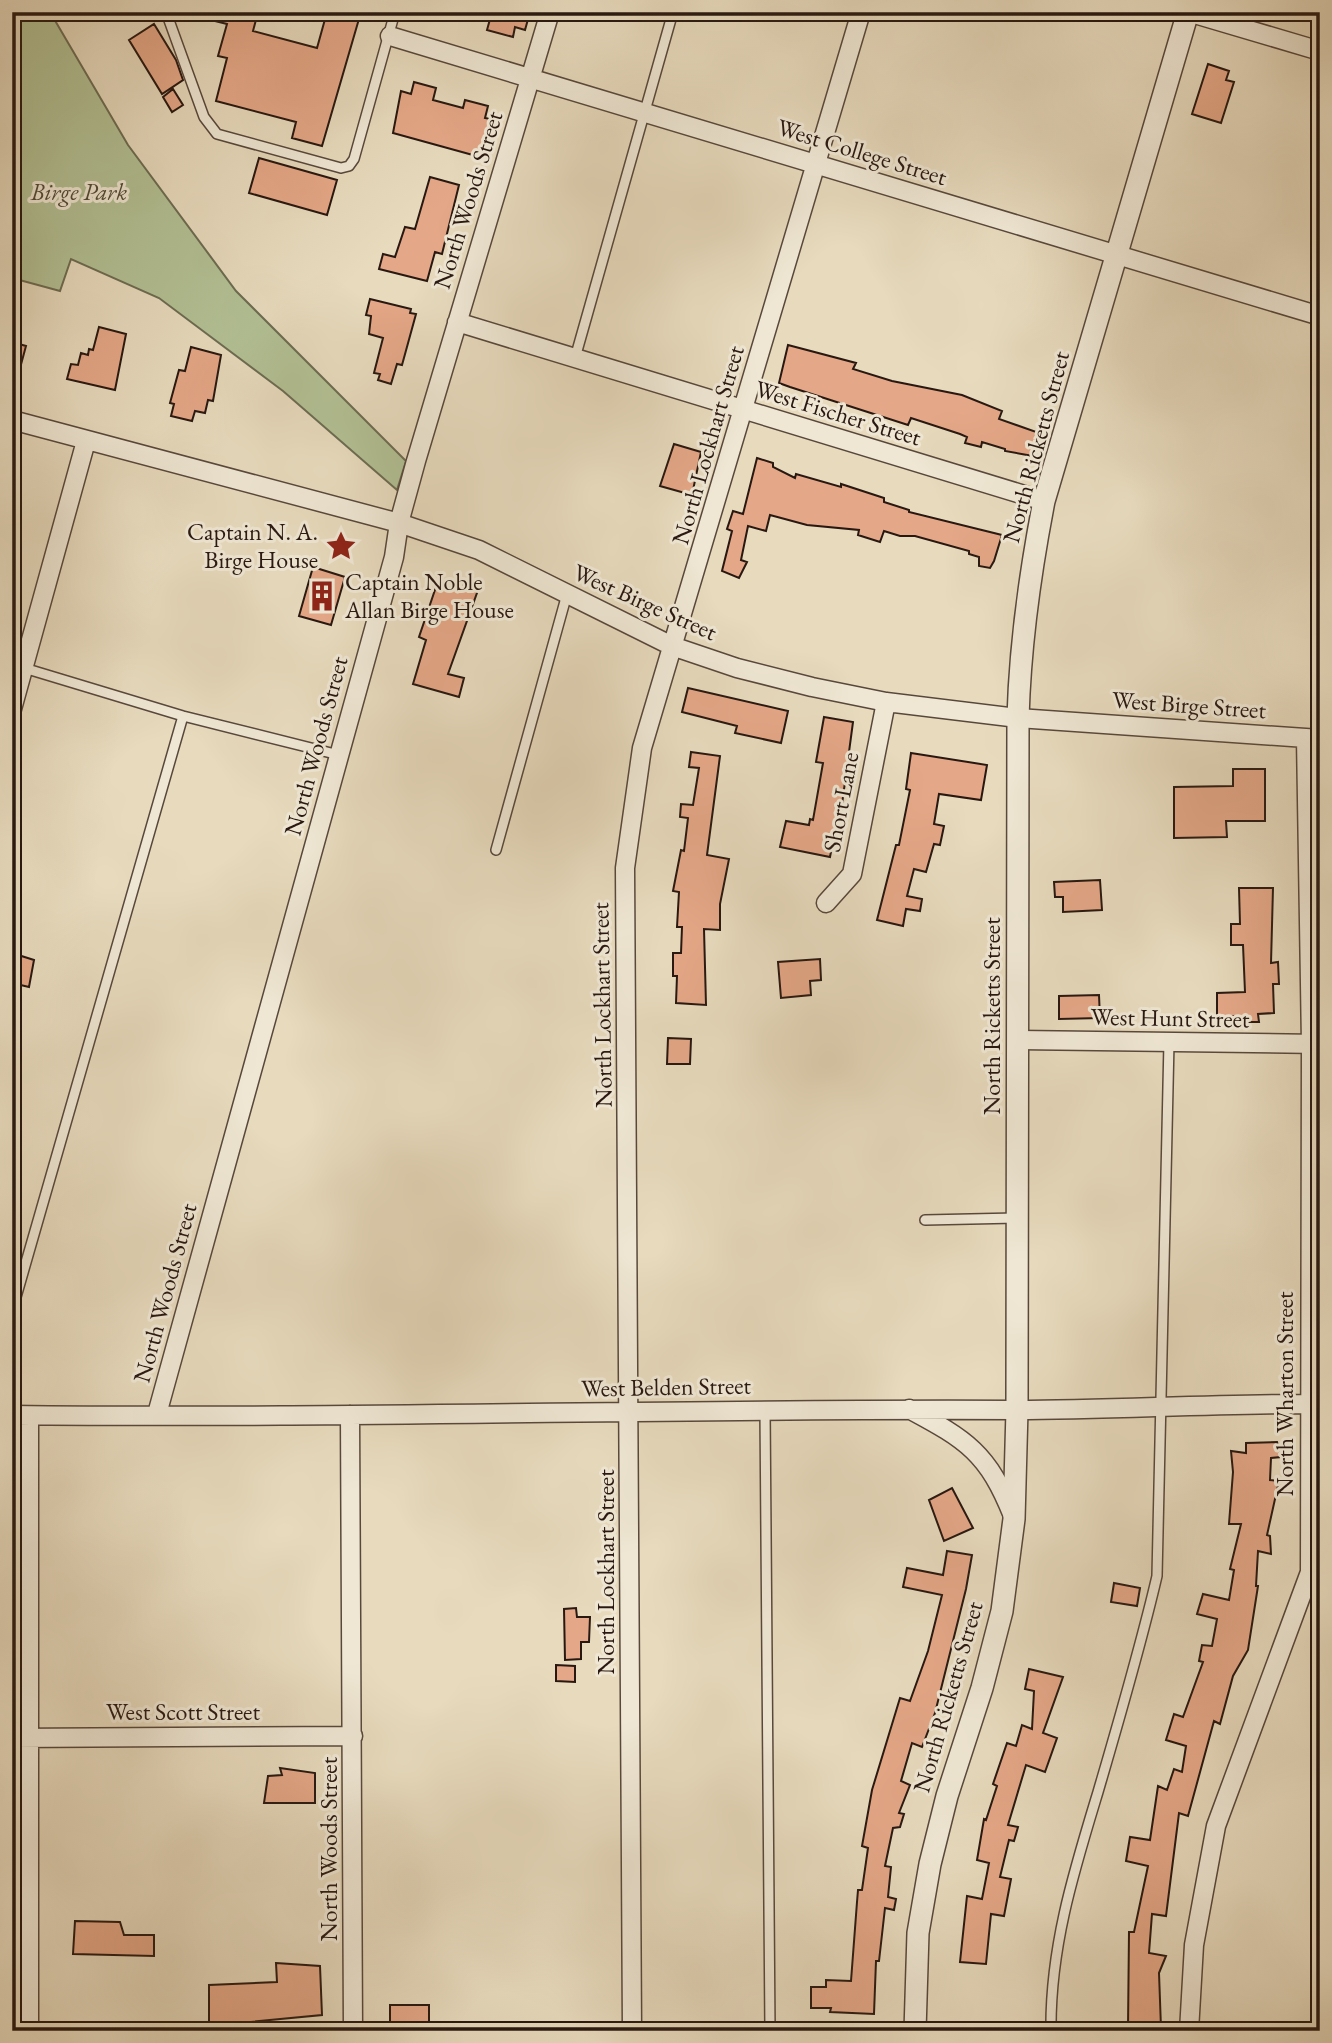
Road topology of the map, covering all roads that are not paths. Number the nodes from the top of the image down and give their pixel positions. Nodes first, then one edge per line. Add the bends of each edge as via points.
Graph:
1 (166, 12) edge
2 (396, 12) edge
3 (550, 12) edge
4 (673, 12) edge
5 (861, 12) edge
6 (1188, 12) edge
7 (390, 36) junction
8 (1320, 51) edge
9 (530, 77) junction
10 (644, 112) junction
11 (816, 165) junction
12 (1118, 254) junction
13 (1320, 316) edge
14 (457, 322) junction
15 (575, 358) junction
16 (744, 410) junction
17 (12, 420) edge
18 (86, 441) junction
19 (1044, 501) junction
20 (399, 523) junction
21 (566, 594) junction
22 (672, 646) junction
23 (24, 668) junction
24 (15, 688) edge
25 (886, 702) junction
26 (12, 709) edge
27 (183, 716) junction
28 (1018, 718) junction
29 (1313, 739) edge
30 (339, 755) junction
31 (496, 850) dead end
32 (826, 903) dead end
33 (1019, 1040) junction
34 (1169, 1042) junction
35 (1315, 1044) edge
36 (1018, 1218) junction
37 (925, 1220) dead end
38 (12, 1311) edge
39 (1314, 1404) edge
40 (1162, 1407) junction
41 (906, 1408) junction
42 (765, 1410) junction
43 (1017, 1410) junction
44 (630, 1412) junction
45 (157, 1414) junction
46 (21, 1415) edge
47 (350, 1415) junction
48 (1014, 1518) junction
49 (353, 1736) junction
50 (20, 1738) edge
51 (20, 1936) edge
52 (29, 2031) edge
53 (353, 2031) edge
54 (632, 2031) edge
55 (770, 2031) edge
56 (915, 2031) edge
57 (1051, 2031) edge
58 (1189, 2031) edge

1 - 7 lane via 204,117 217,134 341,167 354,159
2 - 7 lane
3 - 9 street, North Woods Street
4 - 10 lane
5 - 11 street, North Lockhart Street
6 - 8 street
6 - 12 street, North Ricketts Street
7 - 9 street, West College Street
9 - 10 street, West College Street
9 - 14 street, North Woods Street
10 - 11 street, West College Street
10 - 15 lane
11 - 12 street, West College Street
11 - 16 street, North Lockhart Street
12 - 13 street, West College Street
12 - 19 street, North Ricketts Street
14 - 15 street, West Fischer Street
14 - 20 street, North Woods Street
15 - 16 street, West Fischer Street
16 - 19 street, West Fischer Street
16 - 22 street, North Lockhart Street
17 - 18 street, West Birge Street
18 - 20 street, West Birge Street
18 - 23 street
19 - 28 street, North Ricketts Street via 1032,566
20 - 21 street, West Birge Street via 479,550
20 - 30 street, North Woods Street via 394,557
21 - 22 street, West Birge Street
21 - 31 lane
22 - 25 street, West Birge Street via 737,668
22 - 44 street, North Lockhart Street via 642,748 625,868
23 - 24 street
23 - 27 lane
24 - 26 street
25 - 28 street, West Birge Street
25 - 32 street, Short Lane via 852,874
27 - 30 lane
27 - 38 lane
28 - 29 street, West Birge Street
28 - 33 street, North Ricketts Street
29 - 35 street, North Wharton Street
30 - 45 street, North Woods Street
33 - 34 street, West Hunt Street
33 - 36 street, North Ricketts Street
34 - 35 street, West Hunt Street
34 - 40 lane
35 - 39 street, North Wharton Street
36 - 37 lane
36 - 43 street, North Ricketts Street
39 - 40 street, West Belden Street
39 - 58 street, North Wharton Street via 1310,1572 1216,1826 1194,1945
40 - 43 street, West Belden Street
40 - 57 lane via 1157,1576 1140,1651 1066,1900 1050,1988
41 - 42 street, West Belden Street
41 - 43 street, West Belden Street
41 - 48 street via 954,1433 978,1454 999,1480
42 - 44 street, West Belden Street
42 - 55 lane
43 - 48 street, North Ricketts Street
44 - 47 street, West Belden Street
44 - 54 street, North Lockhart Street
45 - 46 street, West Belden Street
45 - 47 street, West Belden Street
46 - 50 street
47 - 49 street, North Woods Street
48 - 56 street, North Ricketts Street via 1002,1611 930,1864 918,1933
49 - 50 street, West Scott Street
49 - 53 street, North Woods Street
50 - 51 street
51 - 52 street

